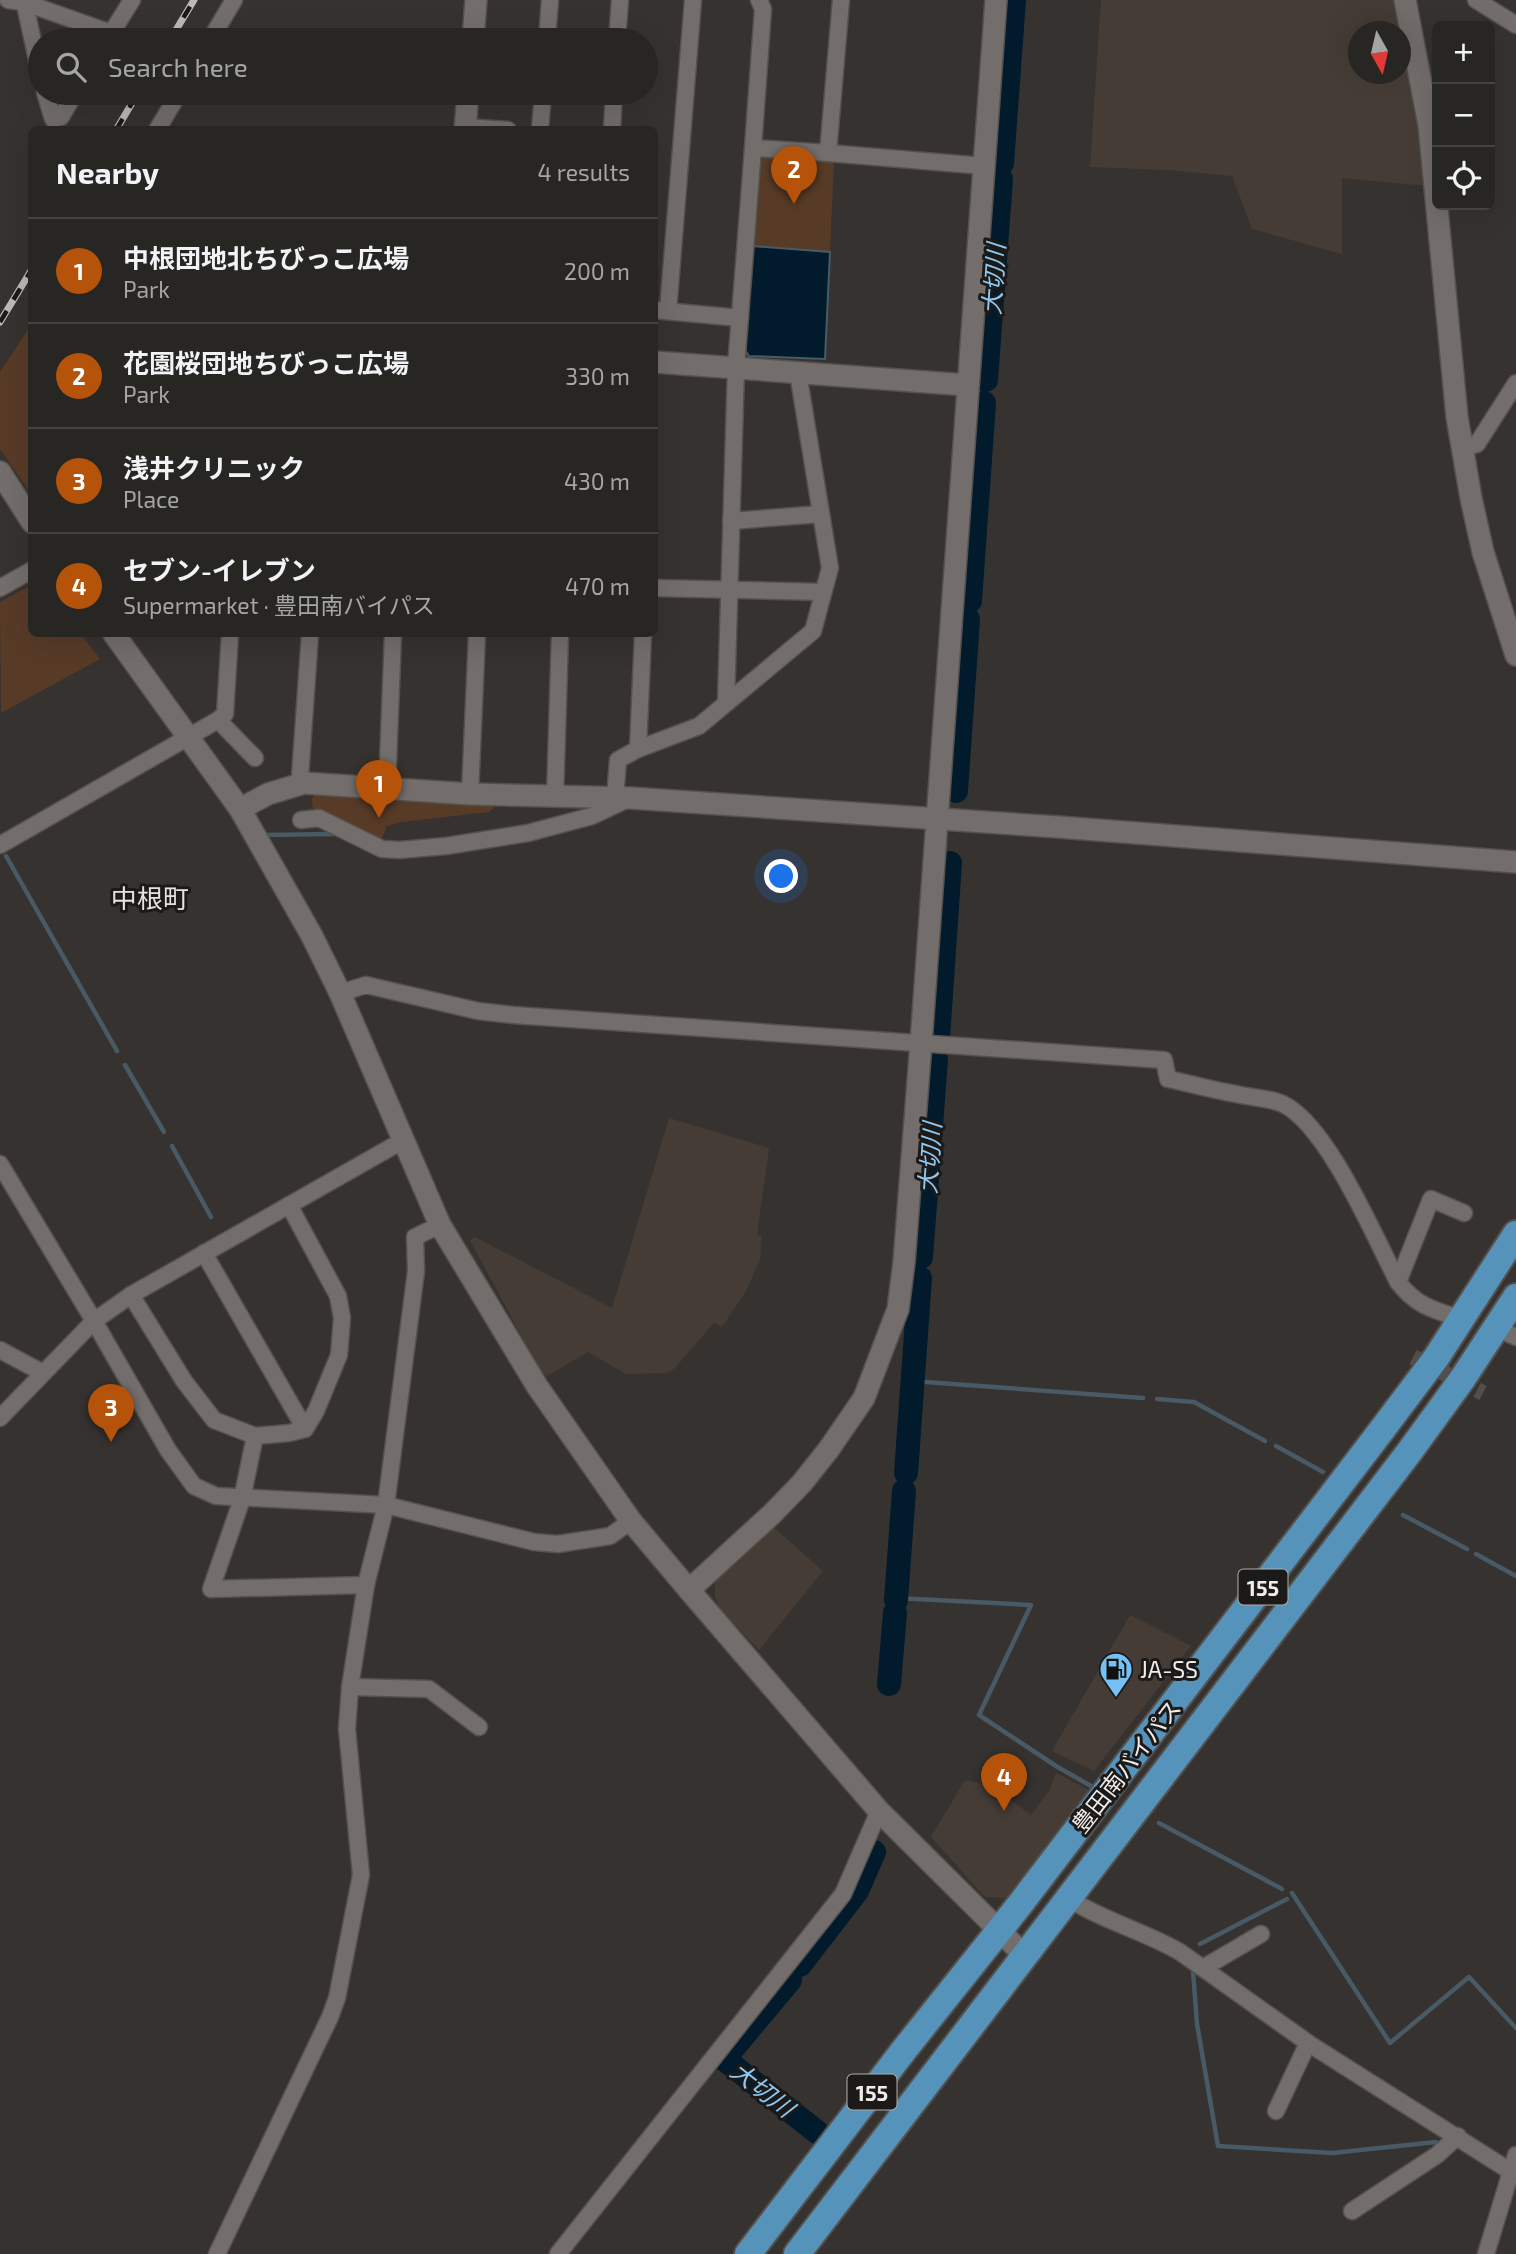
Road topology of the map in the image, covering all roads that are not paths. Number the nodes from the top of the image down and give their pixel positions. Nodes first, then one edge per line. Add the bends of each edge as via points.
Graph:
1 (132, 0) edge
2 (234, 0) edge
3 (476, 0) edge
4 (550, 0) edge
5 (620, 0) edge
6 (693, 0) edge
7 (760, 0) edge
8 (841, 0) edge
9 (996, 0) edge
10 (1405, 0) edge
11 (1476, 0) edge
12 (18, 1) edge
13 (1516, 25) edge
14 (86, 28) edge
15 (115, 28) edge
16 (217, 28) edge
17 (474, 28) edge
18 (548, 28) edge
19 (618, 28) edge
20 (28, 34) edge
21 (49, 105) edge
22 (68, 105) edge
23 (172, 105) edge
24 (467, 105) edge
25 (542, 105) edge
26 (613, 105) edge
27 (159, 126) edge
28 (466, 126) edge
29 (540, 126) edge
30 (612, 126) edge
31 (753, 148) junction
32 (828, 153) junction
33 (984, 166) junction
34 (661, 310) edge
35 (740, 318) junction
36 (658, 362) edge
37 (736, 367) junction
38 (798, 373) junction
39 (1516, 383) edge
40 (967, 384) junction
41 (1463, 448) junction
42 (0, 472) edge
43 (821, 514) junction
44 (28, 516) edge
45 (731, 521) junction
46 (28, 572) edge
47 (0, 588) edge
48 (658, 588) edge
49 (729, 588) junction
50 (822, 592) junction
51 (116, 637) edge
52 (230, 637) edge
53 (310, 637) edge
54 (393, 637) edge
55 (477, 637) edge
56 (561, 637) edge
57 (643, 637) edge
58 (1516, 655) edge
59 (726, 702) junction
60 (218, 720) junction
61 (188, 735) junction
62 (638, 749) junction
63 (255, 758) dead end
64 (304, 783) junction
65 (387, 789) junction
66 (470, 794) junction
67 (555, 797) junction
68 (622, 798) junction
69 (240, 809) junction
70 (301, 820) dead end
71 (936, 820) junction
72 (0, 845) edge
73 (1516, 862) edge
74 (340, 993) junction
75 (921, 1043) junction
76 (402, 1141) junction
77 (0, 1164) edge
78 (11, 1184) junction
79 (0, 1199) edge
80 (289, 1205) junction
81 (1464, 1213) dead end
82 (440, 1225) junction
83 (1512, 1243) edge
84 (204, 1253) junction
85 (1398, 1282) junction
86 (131, 1295) junction
87 (1516, 1297) edge
88 (1462, 1319) junction
89 (94, 1321) junction
90 (1506, 1333) edge
91 (0, 1350) edge
92 (43, 1373) junction
93 (0, 1418) edge
94 (305, 1429) junction
95 (255, 1436) junction
96 (242, 1499) junction
97 (386, 1505) junction
98 (631, 1521) junction
99 (366, 1585) junction
100 (689, 1590) junction
101 (350, 1687) junction
102 (479, 1727) dead end
103 (1189, 1739) junction
104 (879, 1811) junction
105 (1068, 1898) junction
106 (999, 1931) junction
107 (1261, 1934) dead end
108 (1024, 1955) junction
109 (1203, 1968) junction
110 (1308, 2043) junction
111 (1276, 2112) dead end
112 (1458, 2136) junction
113 (1513, 2163) edge
114 (1510, 2200) edge
115 (1352, 2211) dead end
116 (216, 2254) edge
117 (558, 2254) edge
118 (748, 2254) edge
119 (797, 2254) edge
120 (1486, 2254) edge

1 - 15 street
2 - 16 street
3 - 17 street
4 - 18 street
5 - 19 street
6 - 34 street
7 - 31 street via 764,9
8 - 32 street
9 - 33 street
10 - 41 street via 1429,125
11 - 13 street
12 - 14 street
12 - 20 street
21 - 22 street via 53,119 61,117
23 - 27 street
24 - 28 street
25 - 29 street
26 - 30 street
31 - 32 street
31 - 35 street
32 - 33 street
33 - 40 street
34 - 35 street
35 - 37 street
36 - 37 street
37 - 38 street
37 - 45 street
38 - 40 street
38 - 43 street
39 - 41 street via 1478,444
40 - 71 street
41 - 58 street via 1483,552
42 - 44 street
43 - 45 street
43 - 50 street via 830,568
45 - 49 street
46 - 47 street
48 - 49 street
49 - 50 street
49 - 59 street
50 - 59 street via 813,631
51 - 61 street
52 - 60 street via 225,714
53 - 64 street via 300,777
54 - 65 street
55 - 66 street
56 - 67 street
57 - 62 street
59 - 62 street via 699,726
60 - 61 street
60 - 63 street
61 - 69 street
61 - 72 street
62 - 68 street via 618,760
64 - 65 street
64 - 69 street
65 - 66 street
66 - 67 street
67 - 68 street
68 - 70 street via 592,816 528,833 400,850 382,849 319,818
68 - 71 street
69 - 74 street
71 - 73 street
71 - 75 street
74 - 75 street via 366,985 513,1015
74 - 76 street
75 - 85 street via 1164,1060 1168,1079 1284,1105 1301,1118 1336,1161
75 - 100 street via 898,1309 864,1398 802,1483
76 - 80 street
76 - 82 street
77 - 78 street
78 - 79 street
78 - 89 street
80 - 84 street
80 - 94 street via 338,1296 342,1318 339,1354
81 - 85 street via 1431,1199
82 - 97 street via 415,1237 416,1270
82 - 98 street via 537,1386
83 - 88 highway, 豊田南バイパス / 155
84 - 86 street
84 - 94 street
85 - 88 street via 1410,1298
86 - 89 street
86 - 95 street via 214,1420
87 - 90 highway, 豊田南バイパス / 155
88 - 106 highway, 豊田南バイパス / 155
89 - 92 street
89 - 96 street via 168,1450 194,1486 216,1496
90 - 103 highway, 豊田南バイパス / 155
91 - 92 street
92 - 93 street
94 - 95 street
95 - 96 street
96 - 97 street
96 - 99 street via 211,1589
97 - 98 street via 558,1544 610,1536
97 - 99 street
98 - 100 street
99 - 101 street
100 - 104 street
101 - 102 street via 429,1689
101 - 116 street via 347,1729 361,1875 337,1998
103 - 105 highway, 豊田南バイパス / 155
103 - 106 highway, 155 via 1118,1803 1023,1927 1012,1933
104 - 106 street
104 - 117 street via 843,1894
105 - 108 highway, 豊田南バイパス / 155
105 - 109 street via 1164,1943
106 - 108 street
106 - 118 highway, 豊田南バイパス / 155
107 - 109 street
108 - 119 highway, 豊田南バイパス / 155
109 - 110 street
110 - 111 street
110 - 112 street
112 - 113 street
112 - 115 street
113 - 114 street
114 - 120 street

